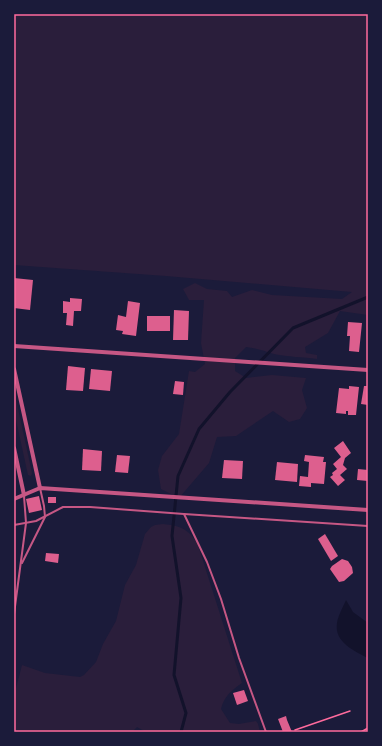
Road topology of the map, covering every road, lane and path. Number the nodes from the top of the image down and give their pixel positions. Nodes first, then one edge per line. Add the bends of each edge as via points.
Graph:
1 (14, 346) edge
2 (14, 369) edge
3 (368, 370) edge
4 (14, 448) edge
5 (40, 488) junction
6 (24, 495) junction
7 (14, 499) edge
8 (368, 510) edge
9 (184, 514) junction
10 (45, 517) junction
11 (26, 523) junction
12 (14, 525) edge
13 (368, 526) edge
14 (21, 564) junction
15 (14, 614) edge
16 (350, 711) dead end
17 (368, 728) edge
18 (295, 730) dead end
19 (266, 732) edge
20 (360, 732) edge

1 - 3 street
2 - 5 street
4 - 6 street
5 - 6 street
5 - 8 street
5 - 10 lane
6 - 7 street
6 - 11 lane
9 - 10 lane via 63,507
9 - 13 lane
9 - 19 lane via 222,599 239,658
10 - 11 lane
10 - 14 lane
11 - 12 lane
11 - 14 lane
14 - 15 lane
16 - 18 path
17 - 20 path

